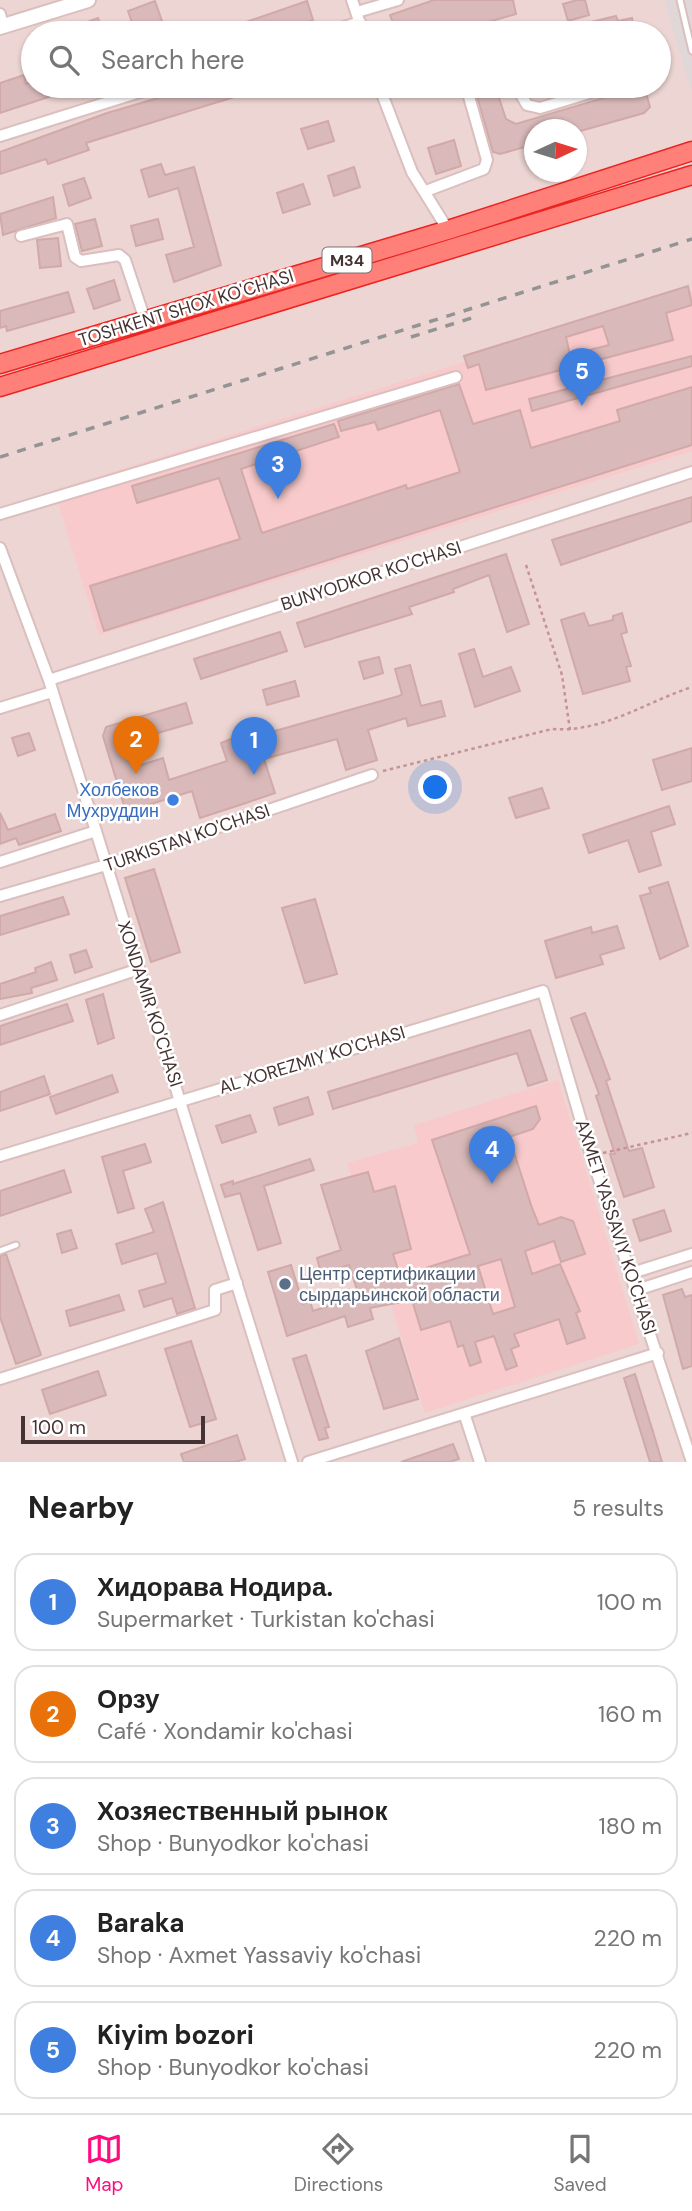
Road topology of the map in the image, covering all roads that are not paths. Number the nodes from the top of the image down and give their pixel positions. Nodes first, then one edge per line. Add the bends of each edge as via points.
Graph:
1 (88, 0) edge
2 (352, 0) edge
3 (398, 0) edge
4 (680, 0) edge
5 (360, 21) edge
6 (362, 21) edge
7 (1, 22) edge
8 (692, 51) edge
9 (121, 98) edge
10 (384, 98) edge
11 (469, 98) edge
12 (523, 98) edge
13 (573, 98) edge
14 (0, 136) edge
15 (692, 151) edge
16 (692, 176) edge
17 (426, 191) junction
18 (448, 230) junction
19 (21, 236) dead end
20 (145, 320) junction
21 (0, 364) edge
22 (456, 377) dead end
23 (0, 387) edge
24 (692, 472) edge
25 (0, 514) edge
26 (0, 548) edge
27 (49, 680) junction
28 (52, 692) junction
29 (0, 708) edge
30 (372, 775) road end
31 (96, 831) junction
32 (0, 862) edge
33 (106, 865) junction
34 (0, 897) edge
35 (139, 969) junction
36 (543, 991) joint
37 (0, 1015) edge
38 (180, 1100) junction
39 (0, 1156) edge
40 (16, 1245) dead end
41 (0, 1251) edge
42 (692, 1254) edge
43 (692, 1272) edge
44 (632, 1273) junction
45 (237, 1283) junction
46 (637, 1290) junction
47 (658, 1353) junction
48 (0, 1379) edge
49 (464, 1416) junction
50 (292, 1462) edge
51 (308, 1462) edge
52 (480, 1462) edge
53 (692, 1462) edge

1 - 7 street
2 - 5 street
3 - 6 street
4 - 8 lane
9 - 14 street
10 - 17 street via 412,172
11 - 17 street via 487,160 484,169
12 - 13 street via 527,105 540,108
15 - 18 highway, TOSHKENT SHOX KO'CHASI / M34
16 - 23 highway, TOSHKENT SHOX KO'CHASI / M34
17 - 18 street
18 - 20 highway, TOSHKENT SHOX KO'CHASI / M34
19 - 20 street via 67,224 75,257 81,261 119,255 125,260
20 - 21 highway, TOSHKENT SHOX KO'CHASI / M34
22 - 25 street
24 - 27 street, BUNYODKOR KO'CHASI
26 - 27 street, XONDAMIR KO'CHASI
27 - 28 street, XONDAMIR KO'CHASI
28 - 29 street
28 - 31 street, XONDAMIR KO'CHASI
30 - 33 street, TURKISTAN KO'CHASI
31 - 32 street, TURKISTAN KO'CHASI
31 - 33 street, XONDAMIR KO'CHASI
33 - 34 street, TURKISTAN KO'CHASI
33 - 35 street, XONDAMIR KO'CHASI
35 - 37 street
35 - 38 street, XONDAMIR KO'CHASI
36 - 38 street, AL XOREZMIY KO'CHASI
36 - 44 street, AXMET YASSAVIY KO'CHASI
38 - 39 street, AL XOREZMIY KO'CHASI
38 - 45 street, XONDAMIR KO'CHASI
40 - 41 lane
42 - 44 street
43 - 46 street
44 - 46 street, AXMET YASSAVIY KO'CHASI
45 - 48 street via 215,1290 215,1310
45 - 50 street, XONDAMIR KO'CHASI
46 - 47 street, AXMET YASSAVIY KO'CHASI
47 - 49 street
47 - 53 street, AXMET YASSAVIY KO'CHASI
49 - 51 street
49 - 52 street

